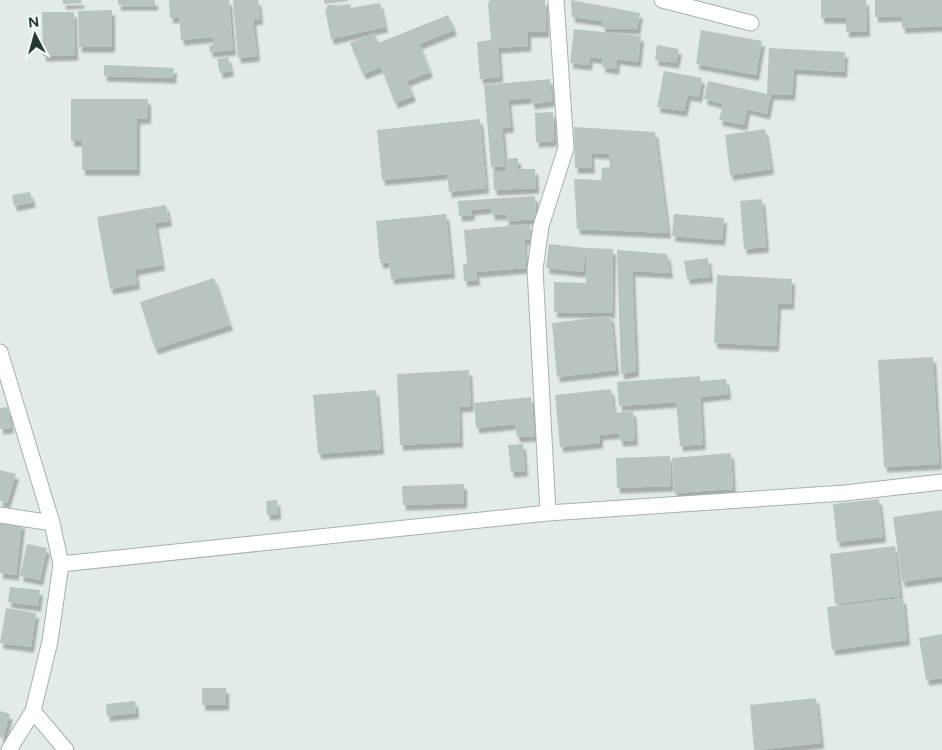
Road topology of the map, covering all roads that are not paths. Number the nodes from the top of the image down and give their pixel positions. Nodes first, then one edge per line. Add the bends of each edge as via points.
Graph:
1 (556, 0) edge
2 (662, 0) edge
3 (751, 23) dead end
4 (0, 352) edge
5 (942, 482) edge
6 (548, 513) junction
7 (0, 515) edge
8 (52, 523) junction
9 (61, 564) junction
10 (33, 710) junction
11 (9, 750) edge
12 (66, 750) edge

1 - 6 street via 566,148 541,226 535,269
2 - 3 street
4 - 8 street
5 - 6 street via 845,493
6 - 9 street
7 - 8 street
8 - 9 street
9 - 10 street via 50,641
10 - 11 street
10 - 12 street

